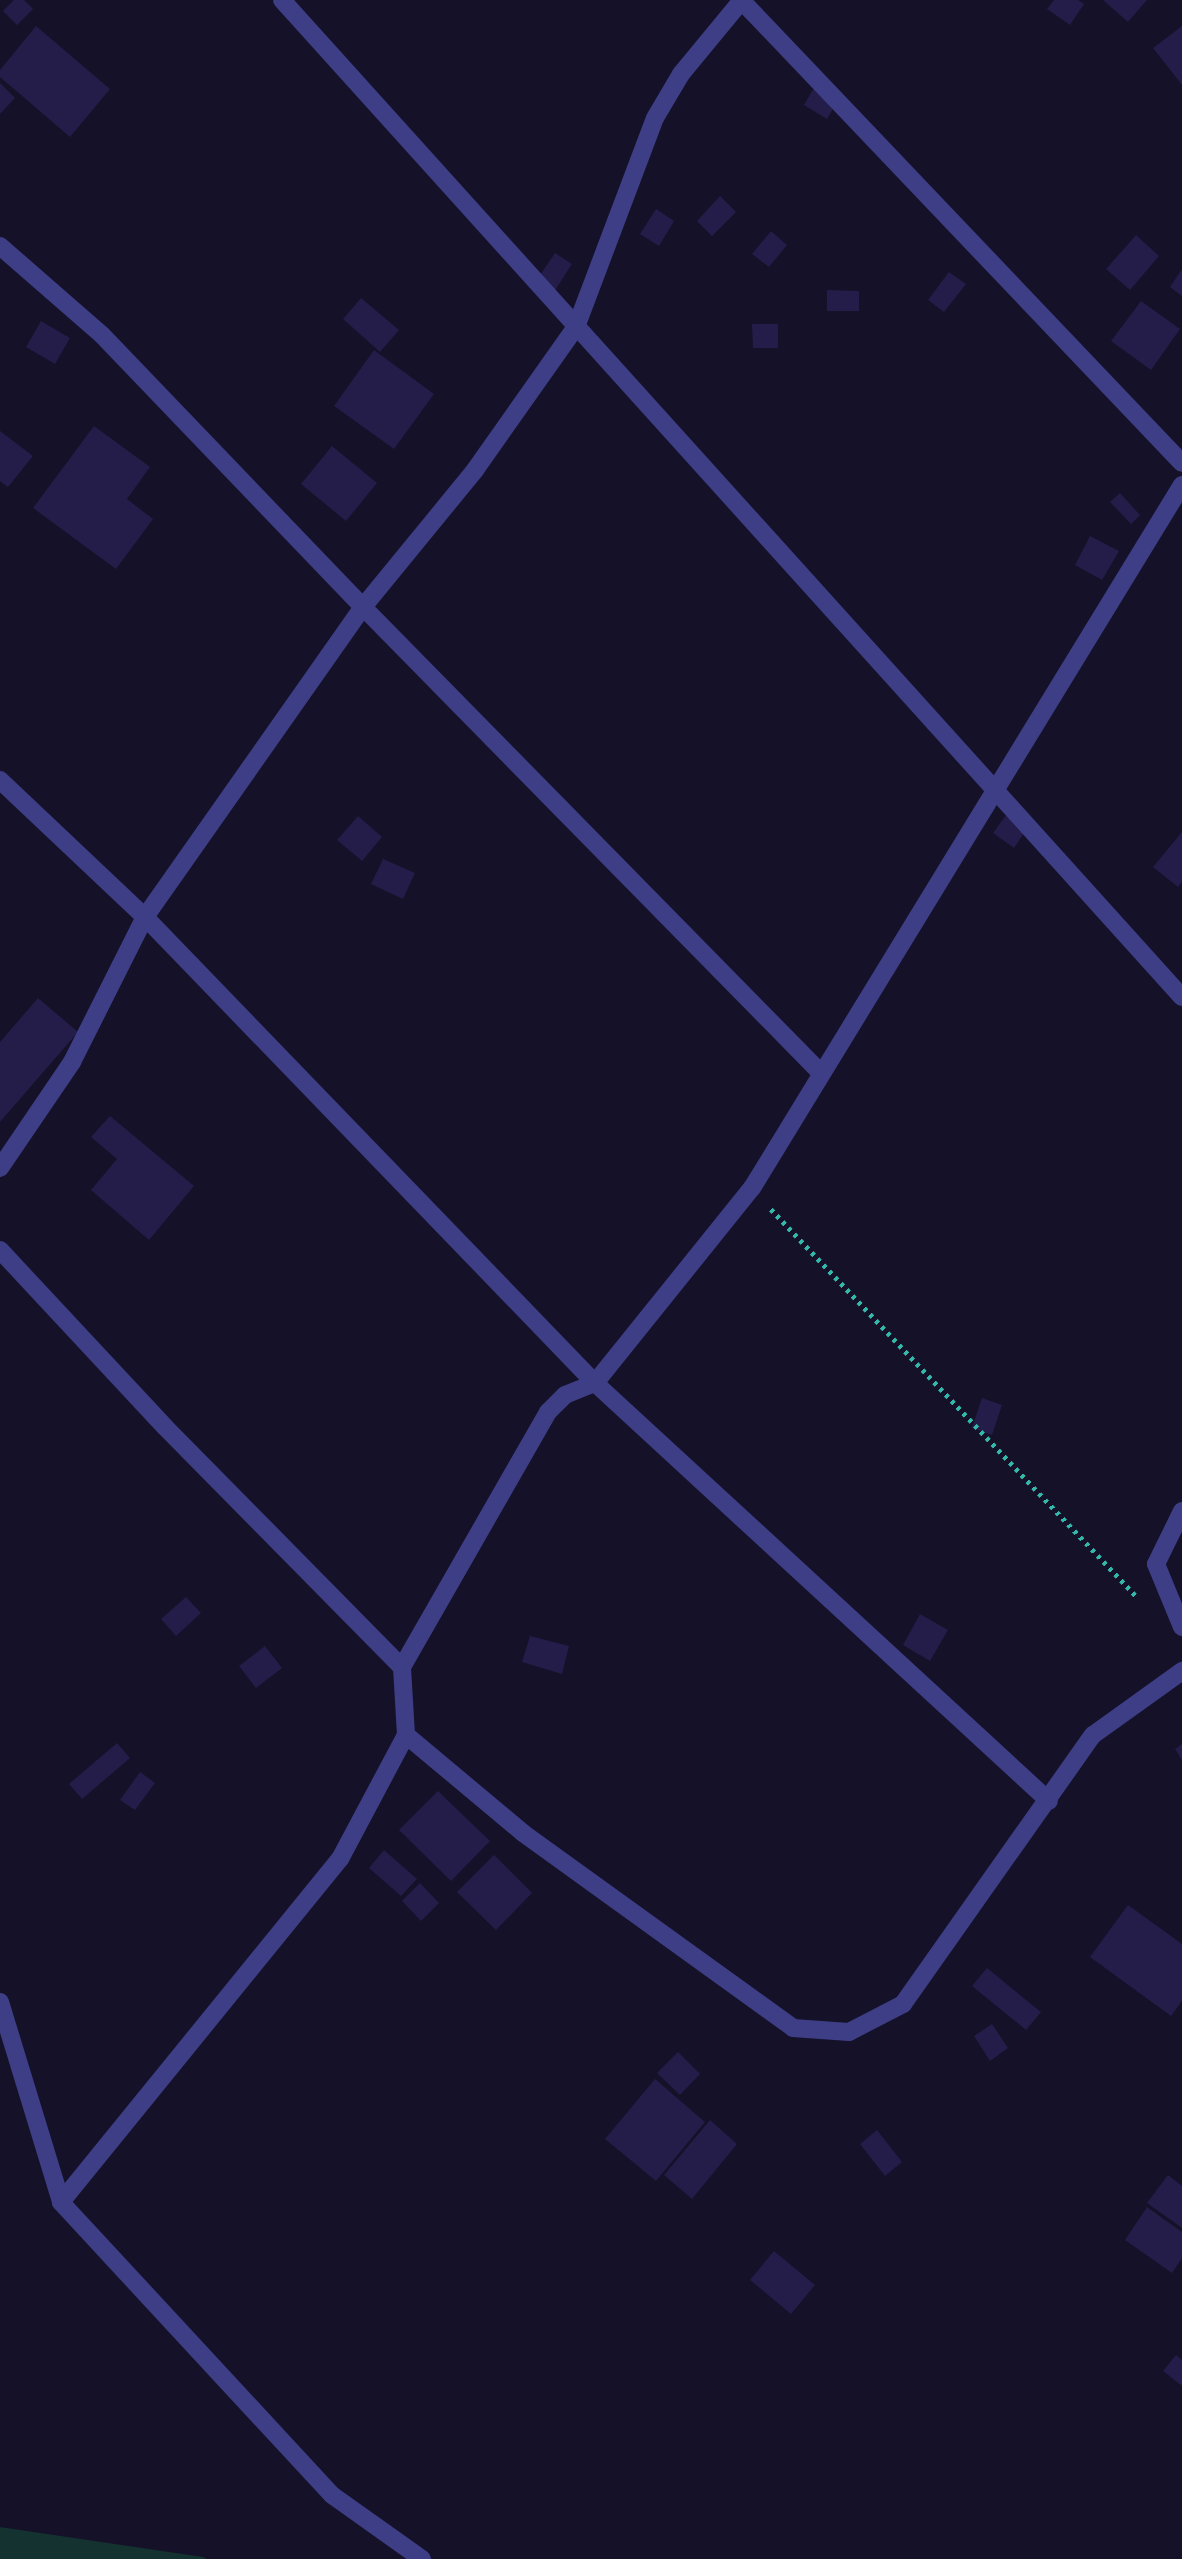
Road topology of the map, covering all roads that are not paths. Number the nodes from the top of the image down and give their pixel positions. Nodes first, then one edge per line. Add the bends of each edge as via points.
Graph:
1 (282, 0) edge
2 (742, 0) edge
3 (0, 246) edge
4 (576, 327) junction
5 (1182, 463) edge
6 (1182, 485) edge
7 (363, 607) junction
8 (0, 780) edge
9 (996, 788) junction
10 (145, 917) junction
11 (1182, 996) edge
12 (819, 1072) junction
13 (0, 1168) edge
14 (0, 1250) edge
15 (595, 1383) junction
16 (1182, 1511) edge
17 (1182, 1627) edge
18 (401, 1667) junction
19 (1182, 1671) edge
20 (406, 1735) junction
21 (1049, 1801) junction
22 (0, 2002) edge
23 (61, 2202) junction
24 (422, 2559) edge

1 - 4 street
2 - 4 street via 681,74 655,118
2 - 5 street
3 - 7 street via 102,335
4 - 7 street via 474,470
4 - 9 street
6 - 9 street
7 - 10 street
7 - 12 street
8 - 10 street
9 - 11 street
9 - 12 street
10 - 13 street via 72,1062
10 - 15 street
12 - 15 street via 752,1188
14 - 18 street via 164,1427
15 - 18 street via 565,1395 548,1412
15 - 21 street
16 - 17 street via 1156,1564
18 - 20 street
19 - 21 street via 1093,1735
20 - 21 street via 523,1833 793,2028 849,2032 903,2004
20 - 23 street via 340,1859
22 - 23 street
23 - 24 street via 332,2495

